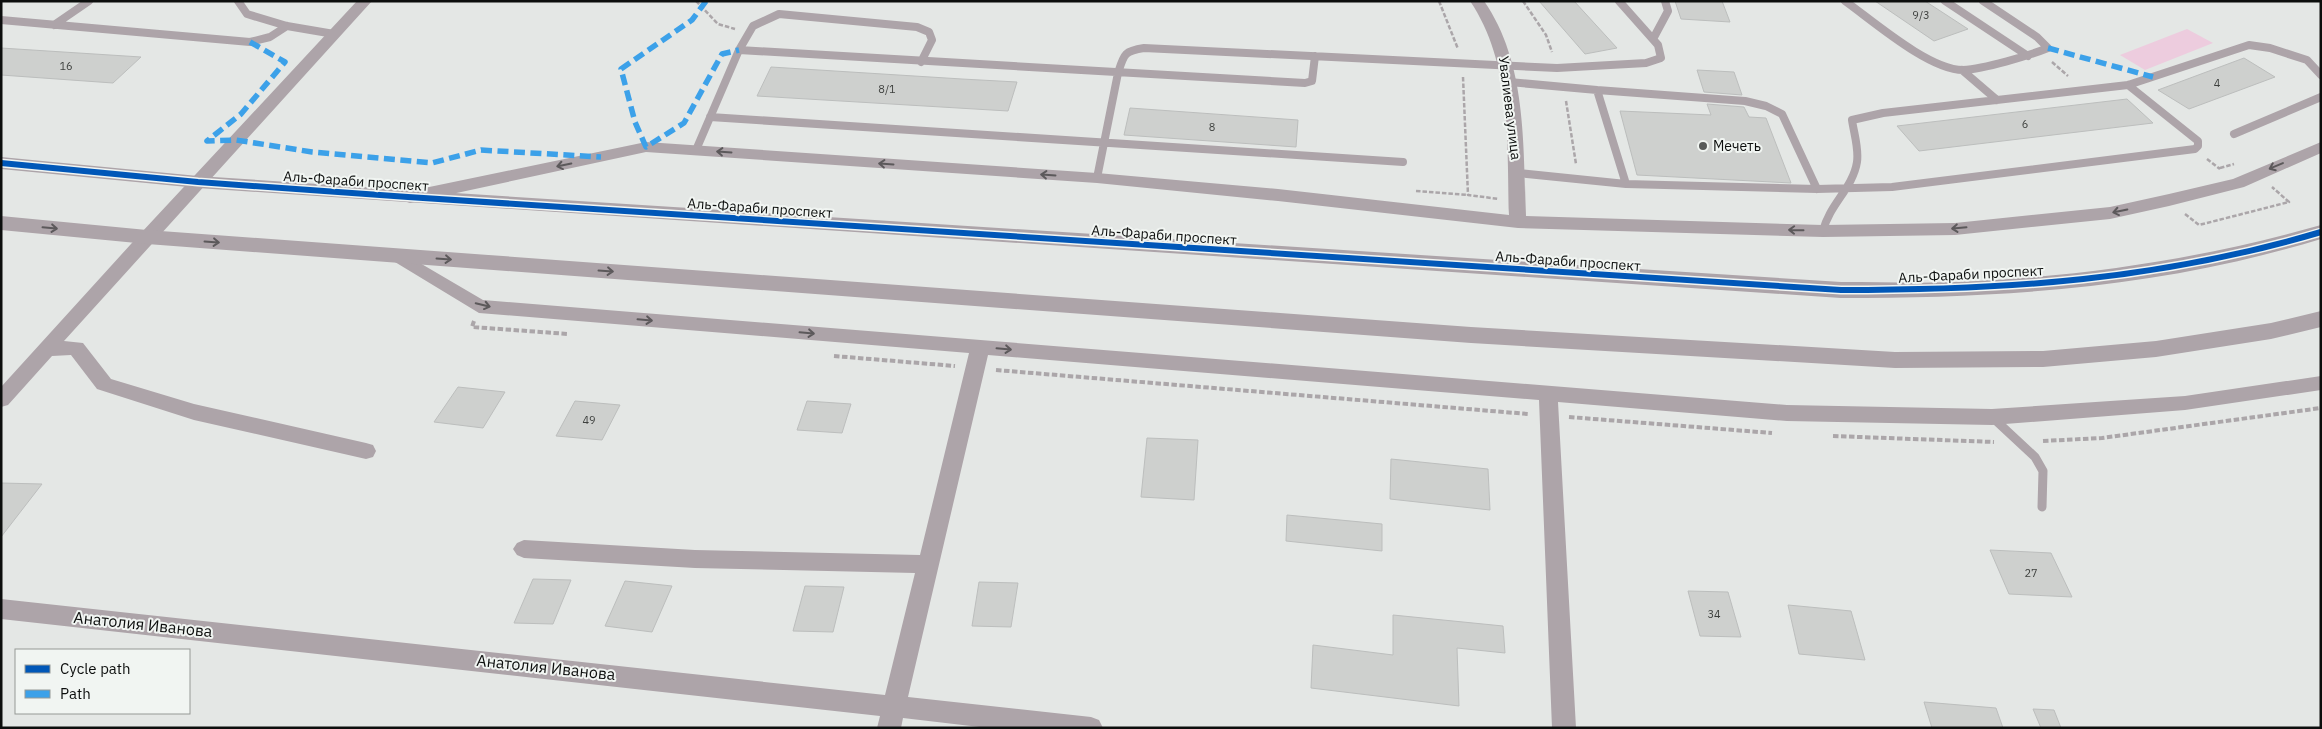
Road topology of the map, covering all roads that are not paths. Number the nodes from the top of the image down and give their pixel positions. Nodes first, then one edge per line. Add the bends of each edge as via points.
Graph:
1 (89, 1) edge
2 (238, 1) edge
3 (365, 1) edge
4 (1477, 1) edge
5 (1619, 1) edge
6 (1665, 1) edge
7 (1846, 1) edge
8 (1945, 1) edge
9 (1983, 1) edge
10 (1, 20) edge
11 (54, 25) junction
12 (287, 26) junction
13 (334, 34) junction
14 (1653, 39) junction
15 (740, 50) junction
16 (1315, 56) junction
17 (2028, 56) junction
18 (921, 62) junction
19 (1507, 65) junction
20 (1962, 70) junction
21 (1118, 73) junction
22 (2321, 75) edge
23 (1508, 82) junction
24 (2128, 85) junction
25 (1597, 90) junction
26 (2321, 97) edge
27 (1997, 100) junction
28 (710, 117) junction
29 (2234, 134) dead end
30 (1104, 144) junction
31 (2321, 147) edge
32 (696, 150) junction
33 (1, 156) edge
34 (1403, 162) dead end
35 (11, 164) edge
36 (1518, 173) junction
37 (1097, 178) junction
38 (198, 182) junction
39 (1626, 184) junction
40 (1847, 188) junction
41 (1817, 189) junction
42 (408, 197) junction
43 (1518, 222) junction
44 (1, 223) edge
45 (1823, 231) junction
46 (2321, 232) edge
47 (147, 237) junction
48 (396, 255) junction
49 (2321, 319) edge
50 (980, 347) junction
51 (46, 350) junction
52 (2321, 383) edge
53 (1549, 393) junction
54 (1, 400) edge
55 (1992, 417) junction
56 (366, 451) dead end
57 (2042, 507) dead end
58 (524, 549) dead end
59 (927, 564) junction
60 (1, 609) edge
61 (893, 705) junction
62 (888, 728) edge
63 (1091, 728) edge
64 (1564, 728) edge

1 - 11 lane
2 - 12 lane via 247,14
3 - 13 street
4 - 19 street, Увалиева улица via 1498,34
5 - 14 lane
6 - 14 lane via 1668,12
7 - 20 lane via 1929,61
8 - 17 lane
9 - 17 lane via 2048,48
10 - 11 lane
11 - 12 lane via 250,42 270,37
12 - 13 lane
13 - 38 street
14 - 19 lane via 1661,58 1646,63 1557,68
15 - 18 lane
15 - 18 lane via 753,26 779,14 917,27 929,32 932,40
15 - 28 lane
16 - 19 lane
16 - 21 lane via 1144,48 1129,50 1123,56
16 - 21 lane via 1314,76 1312,81 1305,83
17 - 20 lane
18 - 21 lane
19 - 23 street, Увалиева улица
20 - 27 lane
21 - 30 lane
22 - 24 lane via 2307,60 2249,45
23 - 25 lane
23 - 36 street, Увалиева улица
24 - 27 lane
24 - 40 lane via 2198,141 2198,146 2195,149 1892,187
25 - 39 lane
25 - 41 lane via 1744,101 1766,106 1782,114
26 - 29 lane
27 - 40 lane via 1884,113 1852,120 1857,163
28 - 30 lane
28 - 32 lane
30 - 34 lane
30 - 37 lane
31 -> 45 street via 2238,182 2110,213 1955,229
37 -> 32 street
32 -> 42 street via 646,147
33 - 35 street
35 - 38 street, Аль-Фараби проспект
36 - 39 lane
36 - 43 street, Увалиева улица
37 - 43 street
38 - 42 street, Аль-Фараби проспект
38 - 47 street
39 - 41 lane
40 - 41 lane
40 - 45 lane via 1824,218
42 - 46 street, Аль-Фараби проспект via 1840,290 1976,289 2111,278 2220,259
45 -> 43 street
44 -> 47 street
47 -> 48 street
47 - 51 street
48 -> 49 street via 1471,335 1895,360 2043,359 2156,349 2271,332
48 -> 50 street via 479,306
50 -> 53 street
50 - 59 street
51 - 54 street
51 - 56 street via 76,348 104,384 194,412
52 - 55 street via 2185,402
53 - 55 street via 1787,413
53 - 64 street
55 - 57 lane via 2035,457 2043,471
58 - 59 street via 695,559
59 - 61 street
60 - 61 street, Анатолия Иванова
61 - 62 street
61 - 63 street, Анатолия Иванова

